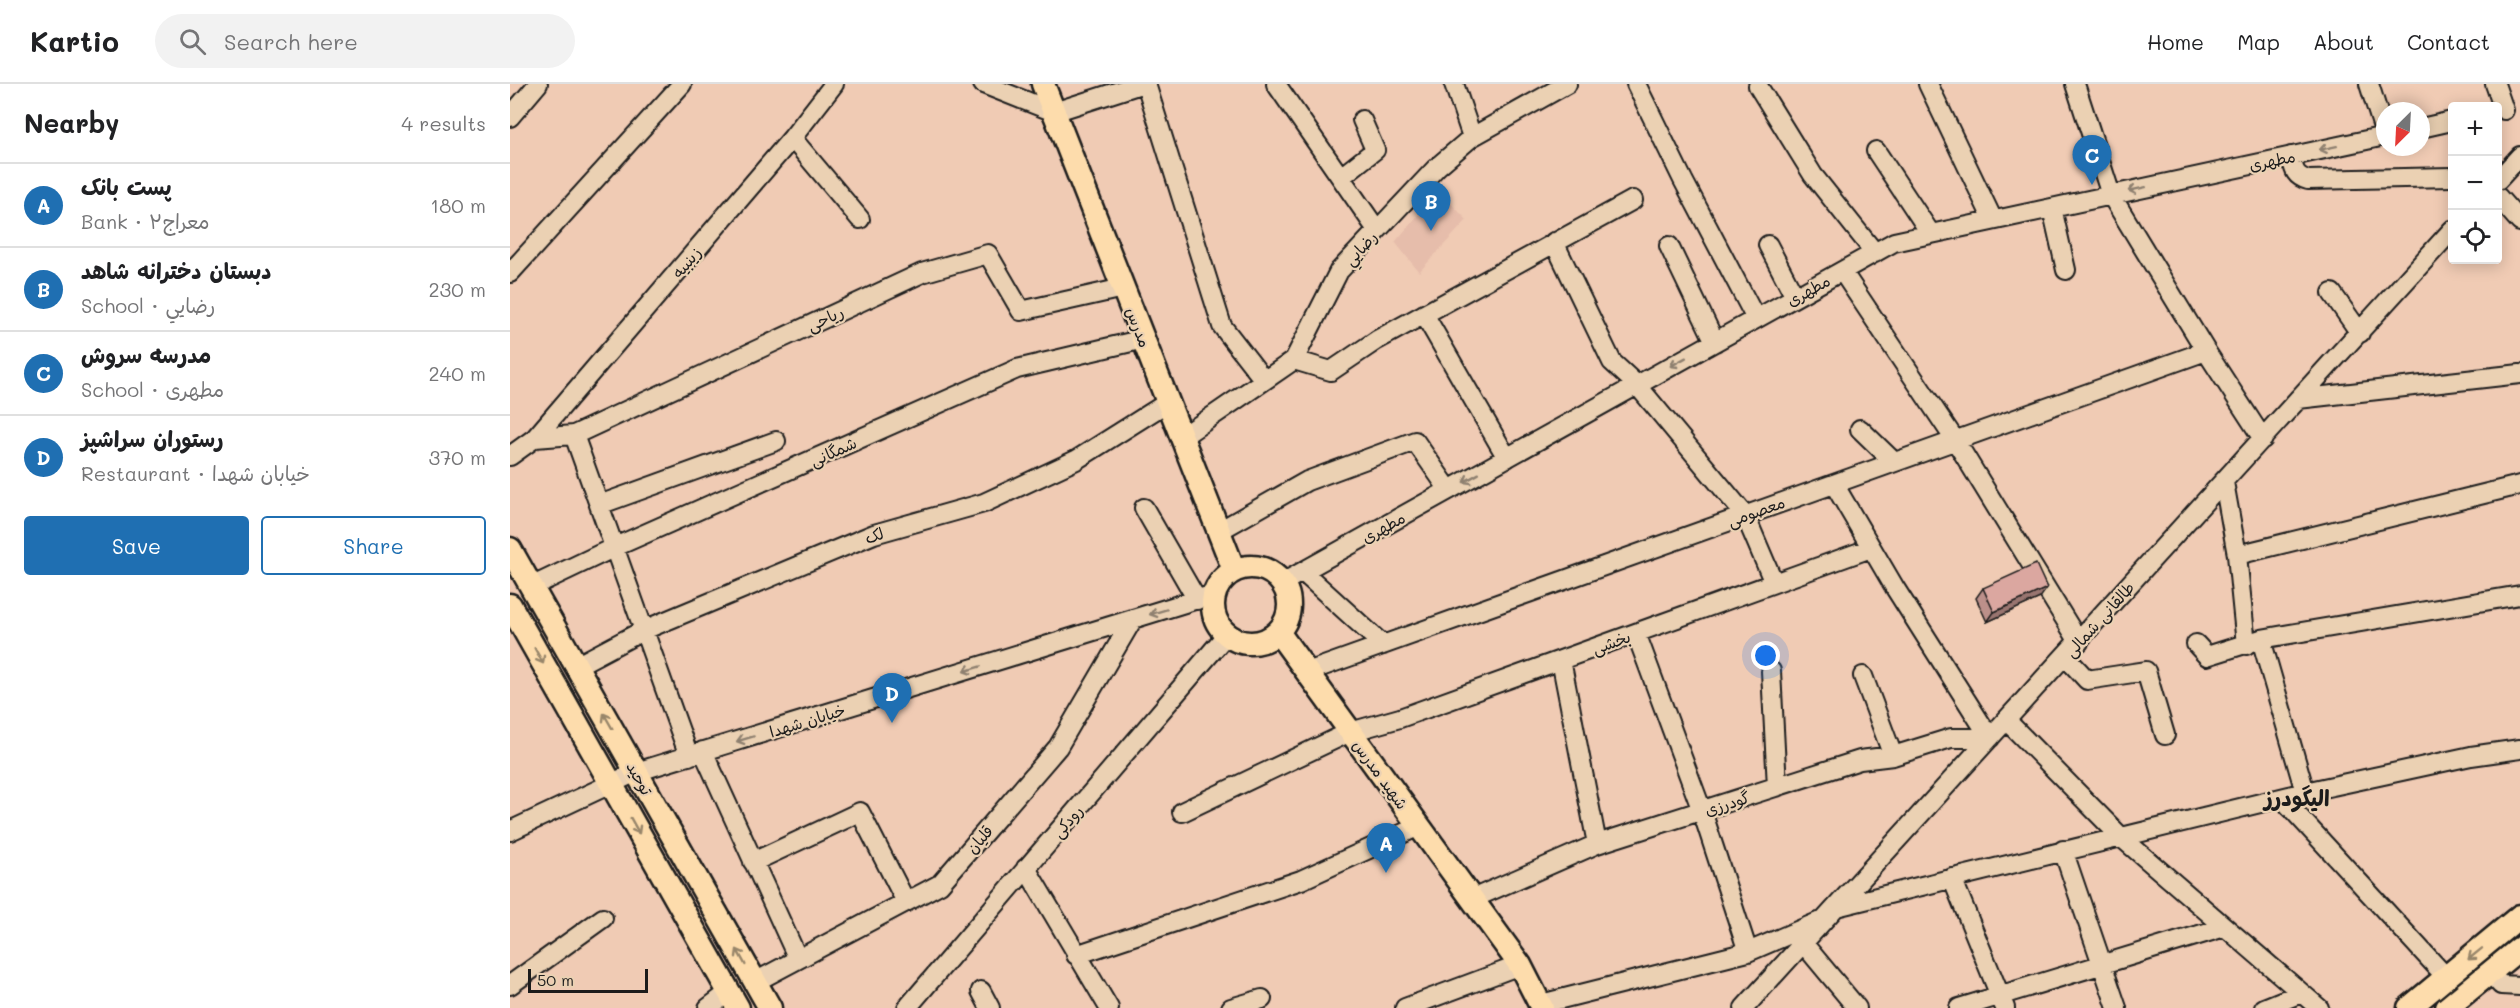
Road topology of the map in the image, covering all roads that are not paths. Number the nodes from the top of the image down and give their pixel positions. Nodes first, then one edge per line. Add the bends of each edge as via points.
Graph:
1 (538, 84) edge
2 (682, 84) edge
3 (834, 84) edge
4 (983, 84) edge
5 (1043, 84) edge
6 (1141, 84) edge
7 (1146, 84) edge
8 (1276, 84) edge
9 (1454, 84) edge
10 (1567, 84) edge
11 (1636, 84) edge
12 (1928, 84) edge
13 (2075, 84) edge
14 (2369, 84) edge
15 (2495, 84) edge
16 (1758, 86) dead end
17 (2376, 106) edge
18 (2507, 109) edge
19 (1054, 112) junction
20 (510, 117) edge
21 (1362, 120) dead end
22 (2448, 122) edge
23 (2430, 126) edge
24 (1472, 136) junction
25 (2376, 137) edge
26 (792, 138) junction
27 (1876, 150) dead end
28 (2291, 156) junction
29 (2520, 156) edge
30 (2502, 176) edge
31 (1341, 177) junction
32 (2448, 177) edge
33 (2110, 195) junction
34 (1633, 200) dead end
35 (2502, 202) edge
36 (2052, 208) junction
37 (860, 219) dead end
38 (1993, 220) junction
39 (2520, 222) edge
40 (1377, 230) junction
41 (1931, 234) junction
42 (2448, 234) edge
43 (1554, 242) junction
44 (1768, 244) dead end
45 (1669, 246) dead end
46 (1875, 252) junction
47 (2066, 270) dead end
48 (1842, 271) junction
49 (510, 273) edge
50 (1124, 288) junction
51 (2332, 294) dead end
52 (1796, 297) junction
53 (1424, 314) junction
54 (1756, 319) junction
55 (2360, 333) junction
56 (1144, 339) junction
57 (1715, 342) junction
58 (2206, 351) junction
59 (1294, 360) junction
60 (2520, 374) edge
61 (1264, 381) junction
62 (1636, 386) junction
63 (2298, 399) junction
64 (1168, 402) junction
65 (1860, 429) dead end
66 (574, 435) junction
67 (1182, 437) junction
68 (535, 438) junction
69 (2263, 439) junction
70 (1955, 440) junction
71 (776, 441) dead end
72 (510, 456) edge
73 (1507, 458) junction
74 (1894, 462) junction
75 (2224, 482) junction
76 (1834, 484) junction
77 (2520, 485) edge
78 (1449, 490) junction
79 (599, 505) junction
80 (1144, 508) dead end
81 (1746, 515) junction
82 (1219, 531) junction
83 (615, 547) junction
84 (1871, 548) junction
85 (510, 549) edge
86 (2237, 555) junction
87 (1234, 570) junction
88 (1303, 572) junction
89 (1282, 583) junction
90 (1774, 583) junction
91 (531, 587) junction
92 (2520, 595) edge
93 (1205, 597) junction
94 (510, 605) edge
95 (1133, 619) junction
96 (644, 630) junction
97 (1278, 632) junction
98 (1636, 633) junction
99 (1227, 634) junction
100 (2079, 642) junction
101 (2254, 642) junction
102 (2196, 644) dead end
103 (1383, 645) junction
104 (2066, 656) junction
105 (1561, 660) junction
106 (576, 666) junction
107 (1771, 671) dead end
108 (1307, 672) junction
109 (1863, 676) dead end
110 (2007, 721) junction
111 (1350, 732) junction
112 (2165, 735) dead end
113 (1990, 738) junction
114 (2520, 749) edge
115 (696, 754) junction
116 (1893, 756) junction
117 (636, 772) junction
118 (611, 784) junction
119 (1777, 787) junction
120 (2305, 792) junction
121 (2282, 798) junction
122 (1702, 810) junction
123 (1182, 812) dead end
124 (1419, 826) junction
125 (510, 831) edge
126 (2122, 838) junction
127 (1597, 844) junction
128 (2063, 850) junction
129 (753, 862) junction
130 (1026, 868) junction
131 (1952, 878) junction
132 (1472, 899) junction
133 (906, 902) junction
134 (1831, 913) junction
135 (2520, 916) edge
136 (603, 918) dead end
137 (2225, 927) junction
138 (1803, 943) junction
139 (2520, 948) edge
140 (1748, 952) junction
141 (1076, 955) junction
142 (798, 959) junction
143 (1520, 965) junction
144 (2101, 965) junction
145 (2490, 973) junction
146 (2446, 977) junction
147 (755, 982) junction
148 (510, 985) edge
149 (2520, 986) edge
150 (981, 991) dead end
151 (2301, 993) junction
152 (1262, 999) dead end
153 (733, 1000) edge
154 (2002, 1002) edge
155 (1541, 1006) edge
156 (708, 1008) edge
157 (770, 1008) edge
158 (907, 1008) edge
159 (990, 1008) edge
160 (1109, 1008) edge
161 (1231, 1008) edge
162 (1405, 1008) edge
163 (1744, 1008) edge
164 (1857, 1008) edge
165 (1959, 1008) edge
166 (2117, 1008) edge
167 (2264, 1008) edge
168 (2319, 1008) edge
169 (2409, 1008) edge
170 (2447, 1008) edge

1 - 20 street
2 - 49 street
3 - 26 street, زینبیه
4 - 19 street
5 - 19 main road, مدرس
6 - 19 street
7 - 61 street via 1222,326
8 - 31 street
9 - 24 street
10 - 24 street, رضایي
11 - 54 street
12 - 38 street
13 - 33 street
14 - 17 street
15 - 18 street
16 - 46 street via 1813,175
19 - 50 main road, مدرس
21 - 31 street via 1375,150
22 - 23 street
24 - 40 street, رضایي
25 -> 28 street, مطهری
26 - 37 street
26 - 68 street, زینبیه
27 - 41 street
28 - 32 street via 2294,172 2308,180
28 -> 33 street, مطهری
29 - 30 street
31 - 40 street
33 - 36 street, مطهری
33 - 58 street
34 - 43 street
35 - 39 street
36 - 38 street, مطهری
36 - 47 street
38 - 41 street, مطهری
40 - 59 street, رضایي via 1339,271
41 - 46 street, مطهری via 1894,242
42 - 55 street, طالقانی شمالی
43 - 53 street
43 - 62 street via 1612,362
44 - 52 street
45 - 57 street
46 - 48 street, مطهری
48 - 52 street, مطهری
48 - 70 street
50 - 56 main road, مدرس
50 - 66 street, ریاحی via 1021,311 988,254 922,273
51 - 55 street
52 - 54 street, مطهری
53 - 59 street via 1331,371
53 - 73 street
54 - 57 street, مطهری
55 - 63 street, طالقانی شمالی
56 - 64 main road, مدرس
56 - 83 street, شمگانی via 1017,369
57 -> 62 street, مطهری
58 - 69 street
58 - 70 street, معصومی
59 - 61 street, رضایي
60 - 63 street
61 - 67 street, رضایي
62 - 73 street, مطهری
62 - 81 street
63 - 69 street, طالقانی شمالی
64 - 67 main road, مدرس
64 - 96 street, لک via 1076,460 984,503 874,534
65 - 74 street
66 - 68 street, ریاحی
66 - 79 street
67 - 82 main road, مدرس
68 - 72 street
69 - 75 street, طالقانی شمالی
70 - 74 street, معصومی
70 - 100 street
71 - 79 street
73 -> 78 street, مطهری
74 - 76 street, معصومی
75 - 86 street
75 - 100 street, طالقانی شمالی
76 - 81 street, معصومی
76 - 84 street
77 - 86 street
78 - 82 street via 1415,441 1307,481
78 - 88 street, مطهری
79 - 83 street
80 - 93 street
81 - 90 street
81 - 103 street, معصومی
82 - 87 main road, مدرس
83 - 91 street, شمگانی
83 - 96 street
84 - 90 street, بخشی
84 - 113 street
85 - 91 main road, توحید
86 - 101 street
87 - 89 main road via 1255,567 1275,575
87 - 93 main road
88 - 89 street, مطهری
88 - 103 street
89 - 97 main road via 1289,603
90 - 98 street, بخشی
91 - 106 main road, توحید
92 - 101 street
93 -> 95 street, خیابان شهدا
93 - 99 main road
94 -> 118 main road, توحید
95 -> 115 street, خیابان شهدا
95 - 133 street, قلیان via 1058,747 940,884
96 - 106 street, لک
96 - 115 street
97 - 99 main road via 1247,643
97 - 108 main road, شهید مدرس
98 - 105 street, بخشی
98 - 122 street
99 - 130 street, رودکی
100 - 104 street, طالقانی شمالی
101 - 102 street via 2207,656
101 - 120 street
103 - 108 street, معصومی
104 - 110 street, طالقانی شمالی
104 - 112 street via 2087,680 2146,671
105 - 111 street, بخشی
105 - 127 street
117 -> 106 main road, توحید
107 - 119 street
108 - 111 main road, شهید مدرس
109 - 116 street
110 - 113 street, طالقانی شمالی
110 - 126 street
111 - 123 street, بخشی
111 - 124 main road, شهید مدرس
113 - 116 street, گودرزی via 1952,738
113 - 134 street, طالقانی شمالی
114 - 120 street
115 - 117 street, خیابان شهدا
115 - 129 street
116 - 119 street, گودرزی via 1860,760
117 - 118 street, خیابان شهدا
147 -> 117 main road, توحید
118 - 125 street, خیابان شهدا
118 -> 153 main road, توحید
119 - 122 street, گودرزی
120 - 121 street
121 - 126 street
121 - 146 street
122 - 127 street, گودرزی
122 - 140 street
124 - 132 main road, شهید مدرس
124 - 141 street via 1301,880
126 - 128 street
126 - 137 street
127 - 132 street, گودرزی
128 - 131 street
128 - 144 street
129 - 133 street via 860,812
129 - 142 street
130 - 141 street
130 - 158 street, رودکی
131 - 134 street
131 - 154 street
132 - 143 main road, شهید مدرس
133 - 142 street, قلیان
134 - 138 street, طالقانی شمالی
134 - 140 street
135 -> 146 main road
136 - 148 street
137 - 144 street
137 - 151 street
138 - 163 street, طالقانی شمالی
138 - 164 street
139 - 145 main road
140 - 155 street
141 - 160 street
142 - 147 street, قلیان
143 - 155 main road, شهید مدرس
143 - 162 street
144 - 154 street
144 - 166 street
145 - 149 street via 2501,984
145 - 170 main road
146 - 169 main road
147 - 157 main road, توحید
150 - 159 street
151 - 167 street
151 - 168 street
152 - 161 street
153 - 156 street
154 - 165 street

